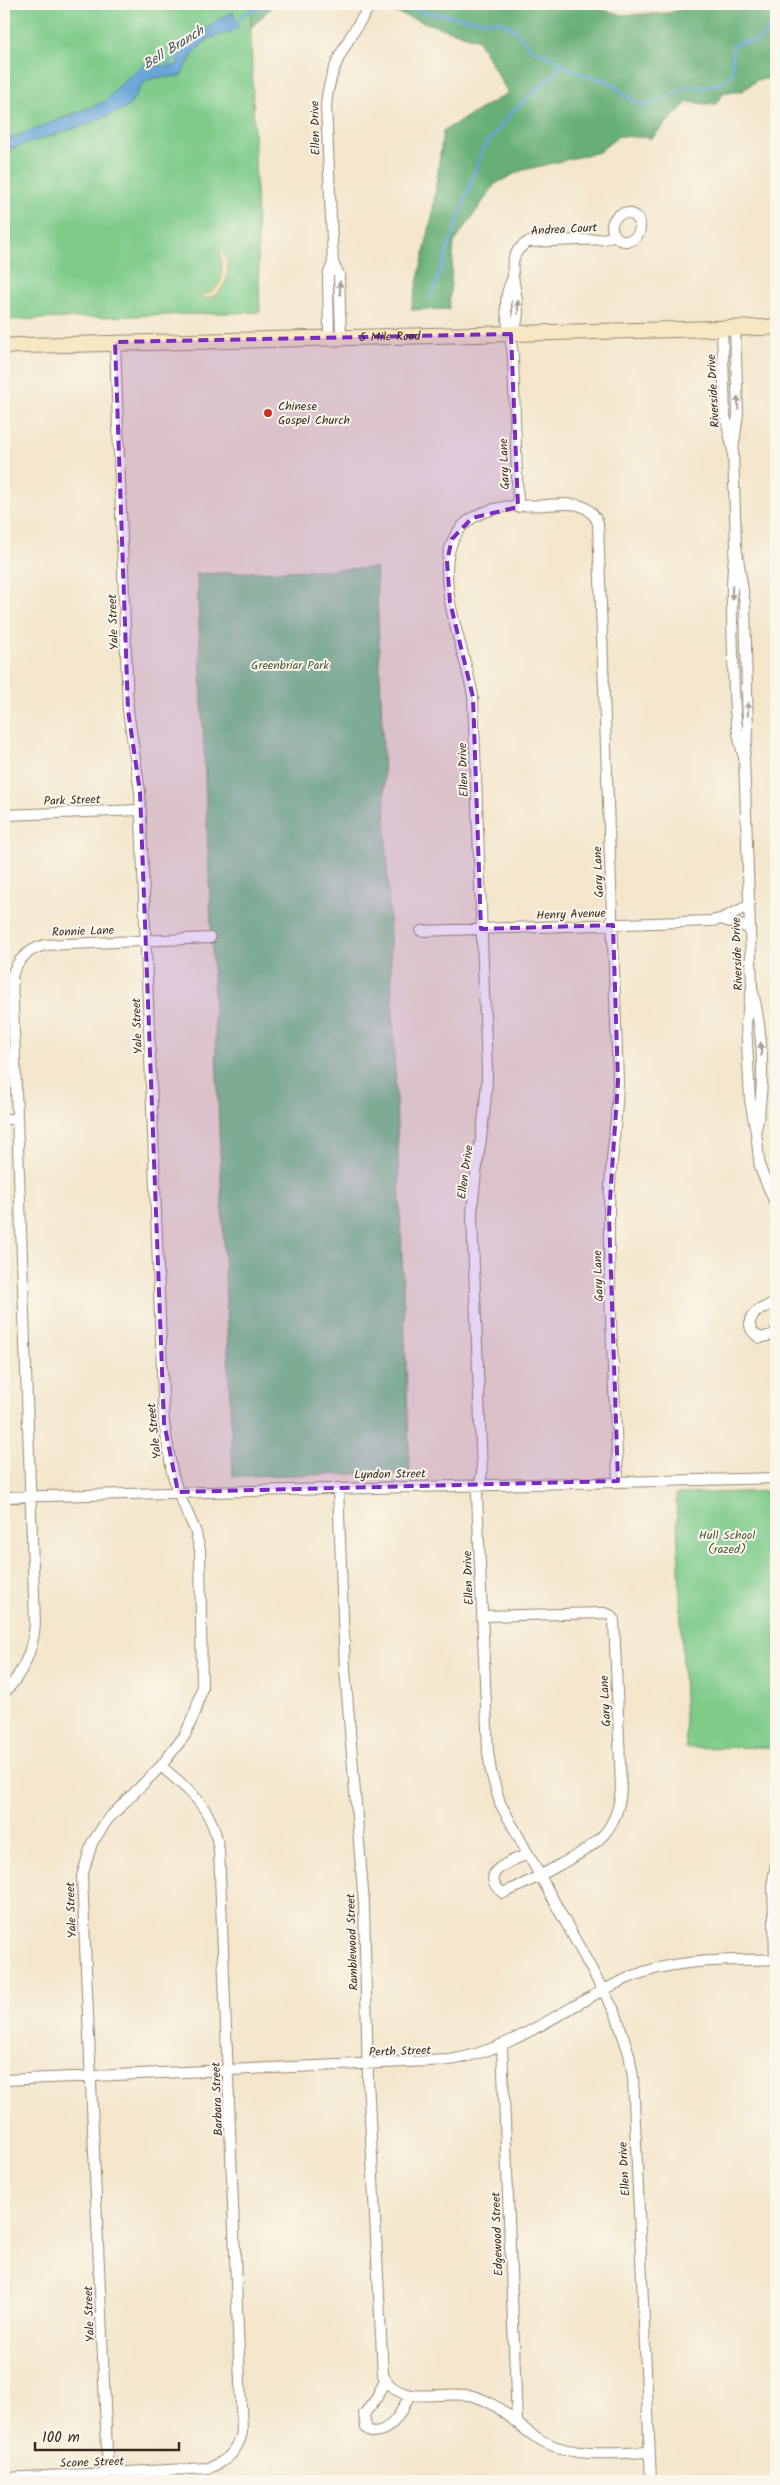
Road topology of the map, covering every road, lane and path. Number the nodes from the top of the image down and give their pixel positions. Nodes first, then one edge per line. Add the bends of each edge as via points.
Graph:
1 (370, 5) edge
2 (614, 235) dead end
3 (776, 327) edge
4 (728, 329) junction
5 (511, 334) junction
6 (335, 337) junction
7 (115, 342) junction
8 (4, 346) edge
9 (518, 507) junction
10 (141, 810) junction
11 (4, 815) edge
12 (748, 906) junction
13 (721, 919) junction
14 (613, 925) junction
15 (749, 928) junction
16 (481, 929) junction
17 (422, 931) dead end
18 (210, 938) dead end
19 (146, 940) junction
20 (4, 1119) edge
21 (16, 1119) junction
22 (776, 1205) edge
23 (776, 1306) edge
24 (776, 1330) edge
25 (776, 1478) edge
26 (618, 1481) junction
27 (479, 1485) junction
28 (338, 1488) junction
29 (178, 1492) junction
30 (31, 1496) junction
31 (4, 1497) edge
32 (482, 1616) junction
33 (4, 1694) edge
34 (161, 1766) junction
35 (528, 1854) junction
36 (776, 1863) edge
37 (541, 1877) junction
38 (776, 1959) edge
39 (604, 1991) junction
40 (502, 2046) junction
41 (368, 2064) junction
42 (228, 2070) junction
43 (92, 2076) junction
44 (4, 2080) edge
45 (384, 2379) junction
46 (410, 2395) junction
47 (517, 2421) junction
48 (234, 2451) joint
49 (649, 2452) junction
50 (4, 2478) edge
51 (108, 2479) edge
52 (651, 2481) edge

1 - 6 street, Ellen Drive via 337,60 328,89 333,263 340,275
2 - 5 street, Andrea Court via 604,239 528,242 515,253 512,280 518,292 518,325
3 - 4 main road, 5 Mile Road
4 - 5 main road, 5 Mile Road
4 - 12 street, Riverside Drive via 738,414 732,451 736,545 746,614 748,732 744,757
5 - 6 main road, 5 Mile Road
5 - 9 street, Gary Lane
6 - 7 main road, 5 Mile Road
7 - 8 main road, 5 Mile Road
7 - 10 street, Yale Street via 128,710
9 - 14 street, Gary Lane via 579,504 590,510 598,523
9 - 16 street, Ellen Drive via 504,507 472,518 452,539 447,561 450,602 473,697
10 - 11 street, Park Street
10 - 19 street, Yale Street
12 - 13 street, Henry Avenue
12 - 15 street, Riverside Drive
13 - 14 street, Henry Avenue
13 - 15 street, Henry Avenue
14 - 16 street, Henry Avenue
14 - 26 street, Gary Lane via 618,1101 609,1215
15 - 22 street, Riverside Drive via 752,987 746,1023 750,1100 760,1168
16 - 17 street, Henry Avenue
16 - 27 street, Ellen Drive via 487,1096 472,1216 482,1473
18 - 19 street
19 - 21 street, Ronnie Lane via 45,945 21,958 14,969 11,985
19 - 29 street, Yale Street via 164,1423 167,1453
20 - 21 street
21 - 30 street, Ronnie Lane
23 - 24 street via 764,1307 750,1318 752,1334 760,1338 766,1338
25 - 26 street, Lyndon Street
26 - 27 street, Lyndon Street
27 - 28 street, Lyndon Street
27 - 32 street, Ellen Drive
28 - 29 street, Lyndon Street
28 - 41 street, Ramblewood Street via 344,1669 364,1904
29 - 30 street, Lyndon Street
29 - 34 street, Yale Street via 191,1518 200,1550 203,1677 200,1700 190,1724
30 - 31 street, Lyndon Street
30 - 33 street, Ronnie Lane via 34,1633 24,1665
32 - 35 street, Ellen Drive via 490,1772 500,1803
32 - 37 street, Gary Lane via 604,1613 614,1620 622,1787 618,1810 610,1828 597,1843
34 - 42 street, Barbara Street via 203,1804 217,1836
34 - 43 street, Yale Street via 108,1819 92,1843 84,1866 82,1889
35 - 37 street, Ellen Drive
35 - 37 street via 499,1867 493,1879 496,1886 503,1894
36 - 38 street via 772,1881
37 - 39 street, Ellen Drive
38 - 39 street, Perth Street via 671,1965 634,1976
39 - 40 street, Perth Street
39 - 49 street, Ellen Drive via 623,2032 633,2077
40 - 41 street, Perth Street via 450,2060
40 - 47 street, Edgewood Street
41 - 42 street, Perth Street
41 - 45 street, Ramblewood Street
42 - 43 street, Perth Street
42 - 48 street, Barbara Street via 243,2423 241,2438
43 - 44 street, Perth Street
43 - 51 street, Yale Street
45 - 46 street via 395,2391
45 - 46 street via 376,2399 364,2414 366,2428 371,2432 390,2426
46 - 47 street via 446,2393 470,2396 493,2404
47 - 49 street via 540,2439 572,2451 595,2454
48 - 51 street, Scone Street via 220,2464 209,2468
49 - 52 street, Ellen Drive
50 - 51 street, Scone Street

